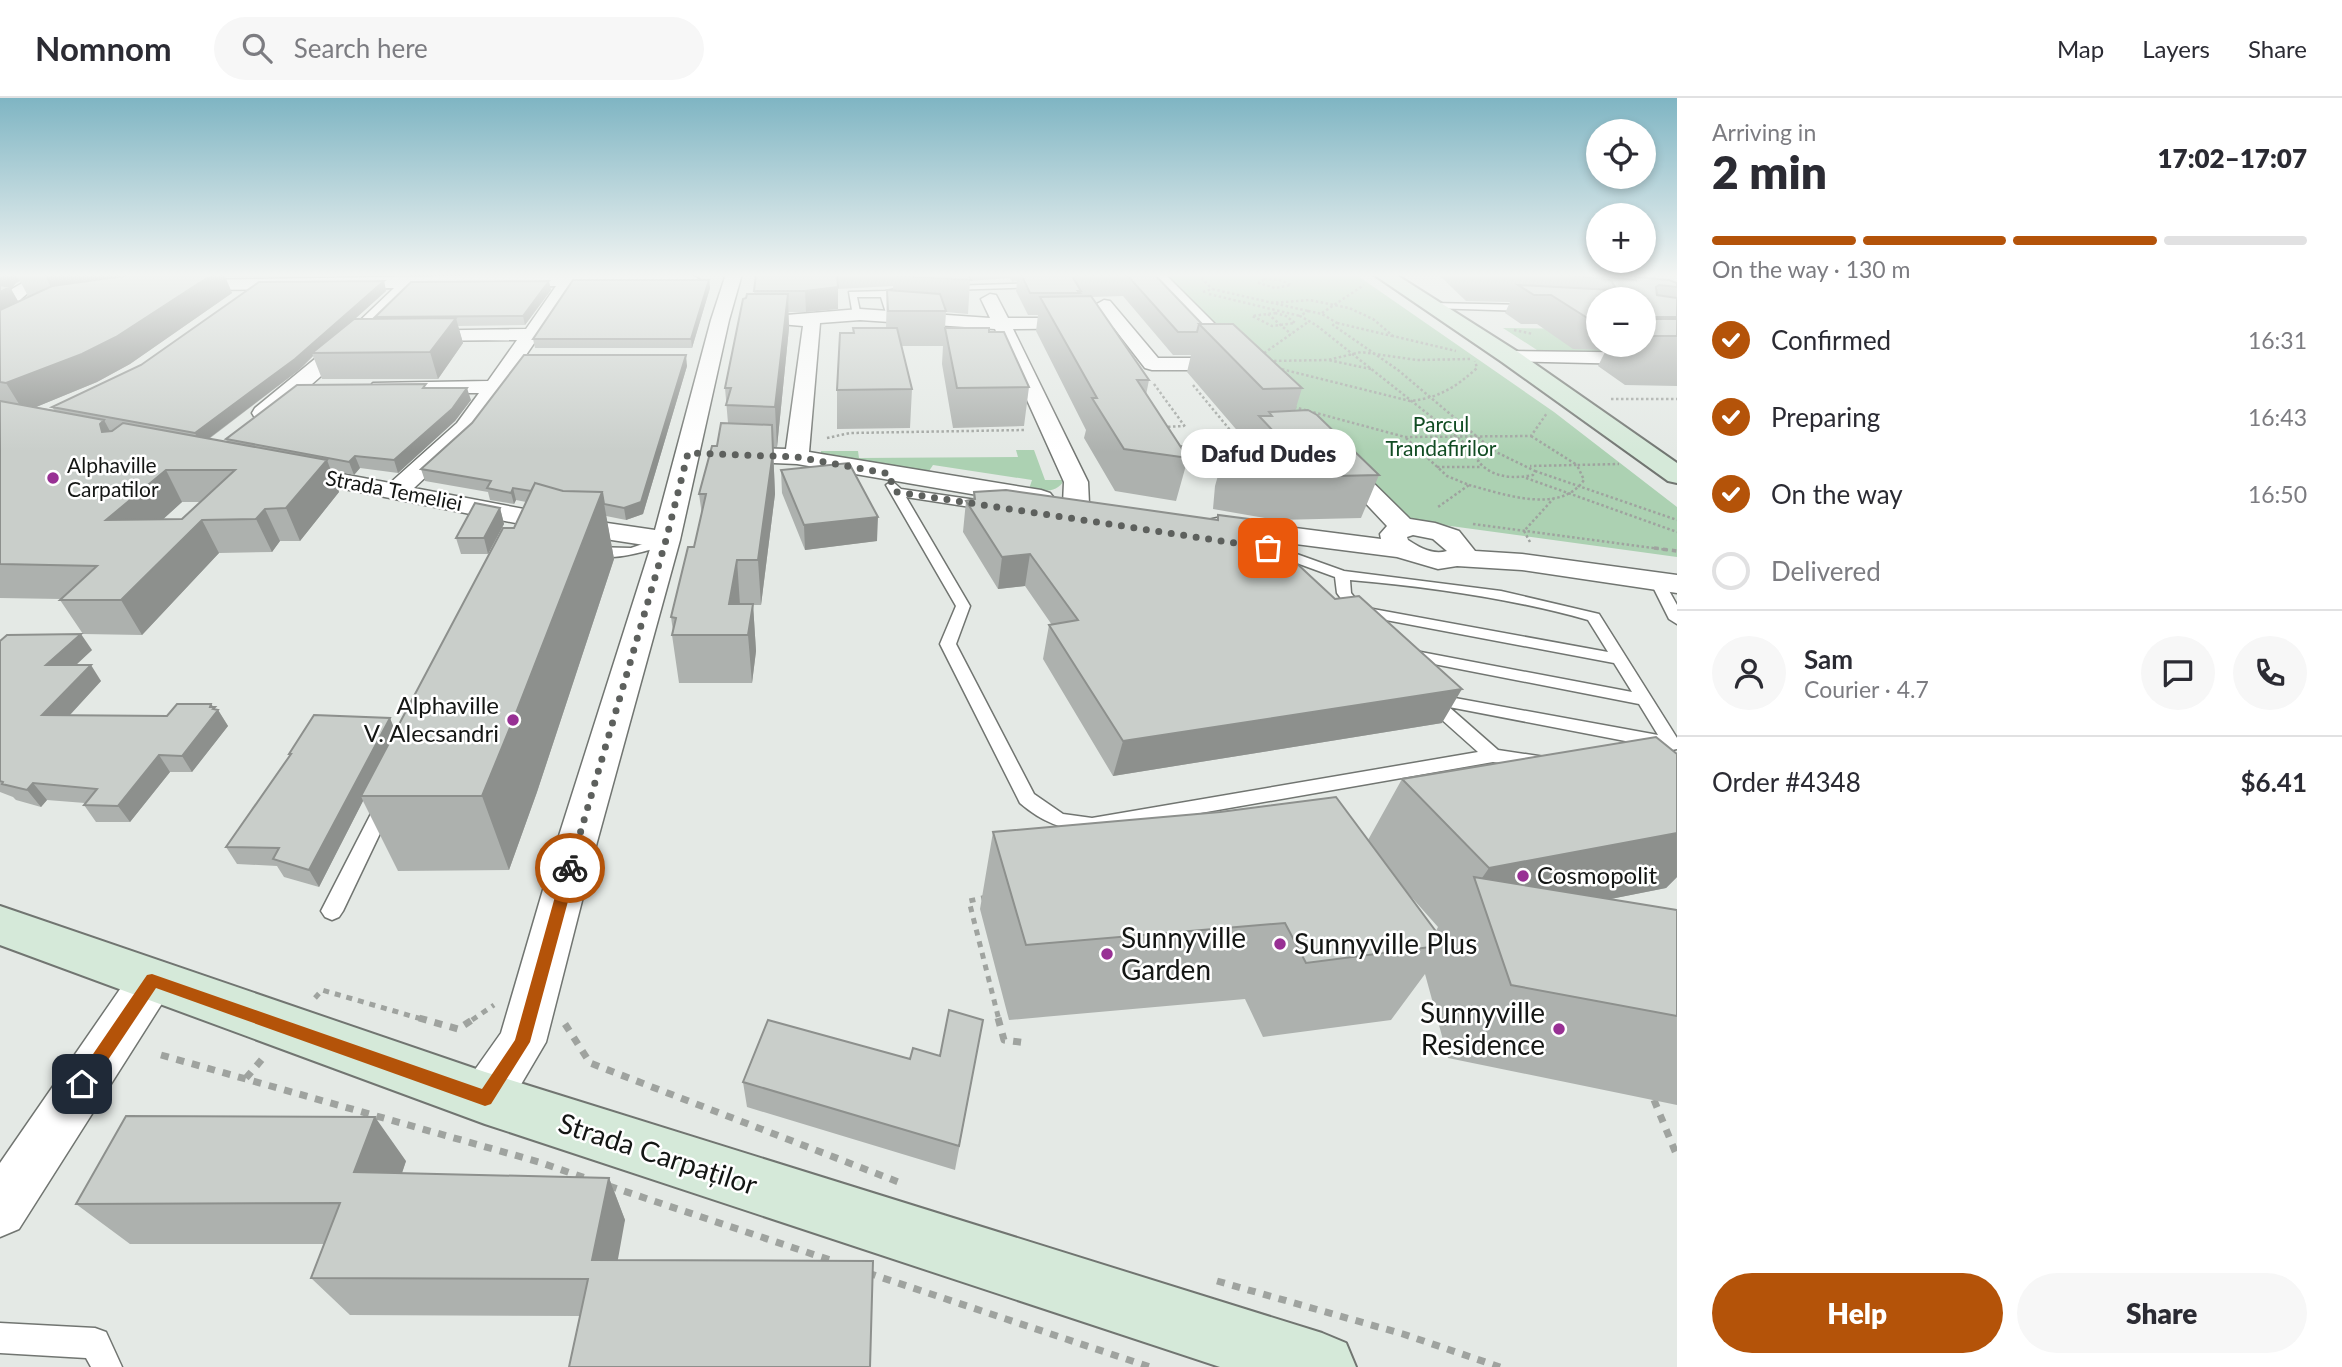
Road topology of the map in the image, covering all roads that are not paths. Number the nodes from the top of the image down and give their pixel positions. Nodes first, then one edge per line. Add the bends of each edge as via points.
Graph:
1 (720, 333) edge
2 (811, 333) edge
3 (1006, 333) edge
4 (1127, 333) edge
5 (1218, 333) edge
6 (1467, 333) edge
7 (533, 334) joint
8 (356, 335) joint
9 (516, 357) junction
10 (538, 357) edge
11 (1498, 358) junction
12 (1677, 359) edge
13 (496, 387) junction
14 (296, 388) junction
15 (324, 388) edge
16 (365, 388) edge
17 (246, 426) edge
18 (1322, 445) edge
19 (1250, 447) edge
20 (1179, 450) edge
21 (798, 451) junction
22 (688, 453) junction
23 (270, 467) edge
24 (1677, 475) edge
25 (894, 483) junction
26 (396, 491) junction
27 (1076, 504) junction
28 (1007, 508) edge
29 (1102, 508) edge
30 (1193, 522) edge
31 (1400, 532) junction
32 (1213, 539) edge
33 (666, 540) junction
34 (575, 551) edge
35 (1444, 552) junction
36 (1342, 575) junction
37 (1667, 582) edge
38 (1360, 611) junction
39 (1677, 619) edge
40 (1387, 650) junction
41 (1619, 659) junction
42 (1428, 698) junction
43 (1642, 699) junction
44 (1675, 748) edge
45 (1493, 756) junction
46 (1556, 765) edge
47 (393, 787) edge
48 (332, 911) dead end
49 (0, 925) edge
50 (152, 980) junction
51 (485, 1098) junction
52 (0, 1210) edge
53 (0, 1338) edge
54 (107, 1367) edge
55 (1322, 1367) edge

1 - 22 street via 703,357
2 - 21 street
3 - 27 street via 1076,482
4 - 5 street via 1154,365 1254,367
6 - 11 main road
7 - 8 street
7 - 9 street
8 - 14 street
9 - 10 street
9 - 13 street
11 - 12 street
11 - 24 main road
13 - 16 street
13 - 26 street via 465,428
14 - 15 street
14 - 17 street
18 - 31 street
19 - 20 lane
21 - 22 street
21 - 25 street
22 - 33 street
23 - 26 street, Strada Temeliei
25 - 27 street
25 - 28 lane
25 - 45 lane via 962,607 948,644 1027,798 1046,816 1068,824 1092,825
26 - 33 street, Strada Temeliei via 564,530
27 - 29 street
30 - 31 street via 1320,541
31 - 35 street via 1434,531
32 - 36 lane via 1268,548
33 - 34 lane via 632,552
33 - 51 street via 522,1042
35 - 36 lane
35 - 37 street
35 - 41 lane via 1594,617
36 - 38 lane via 1344,593
37 - 39 lane
38 - 40 lane
38 - 41 lane
40 - 42 lane
40 - 43 lane
41 - 43 lane
42 - 44 lane
42 - 45 lane
43 - 44 lane
45 - 46 lane
47 - 48 lane
49 - 50 main road, Strada Carpaților
50 - 51 main road, Strada Carpaților
50 - 52 street
51 - 55 main road, Strada Carpaților
53 - 54 lane via 95,1343

